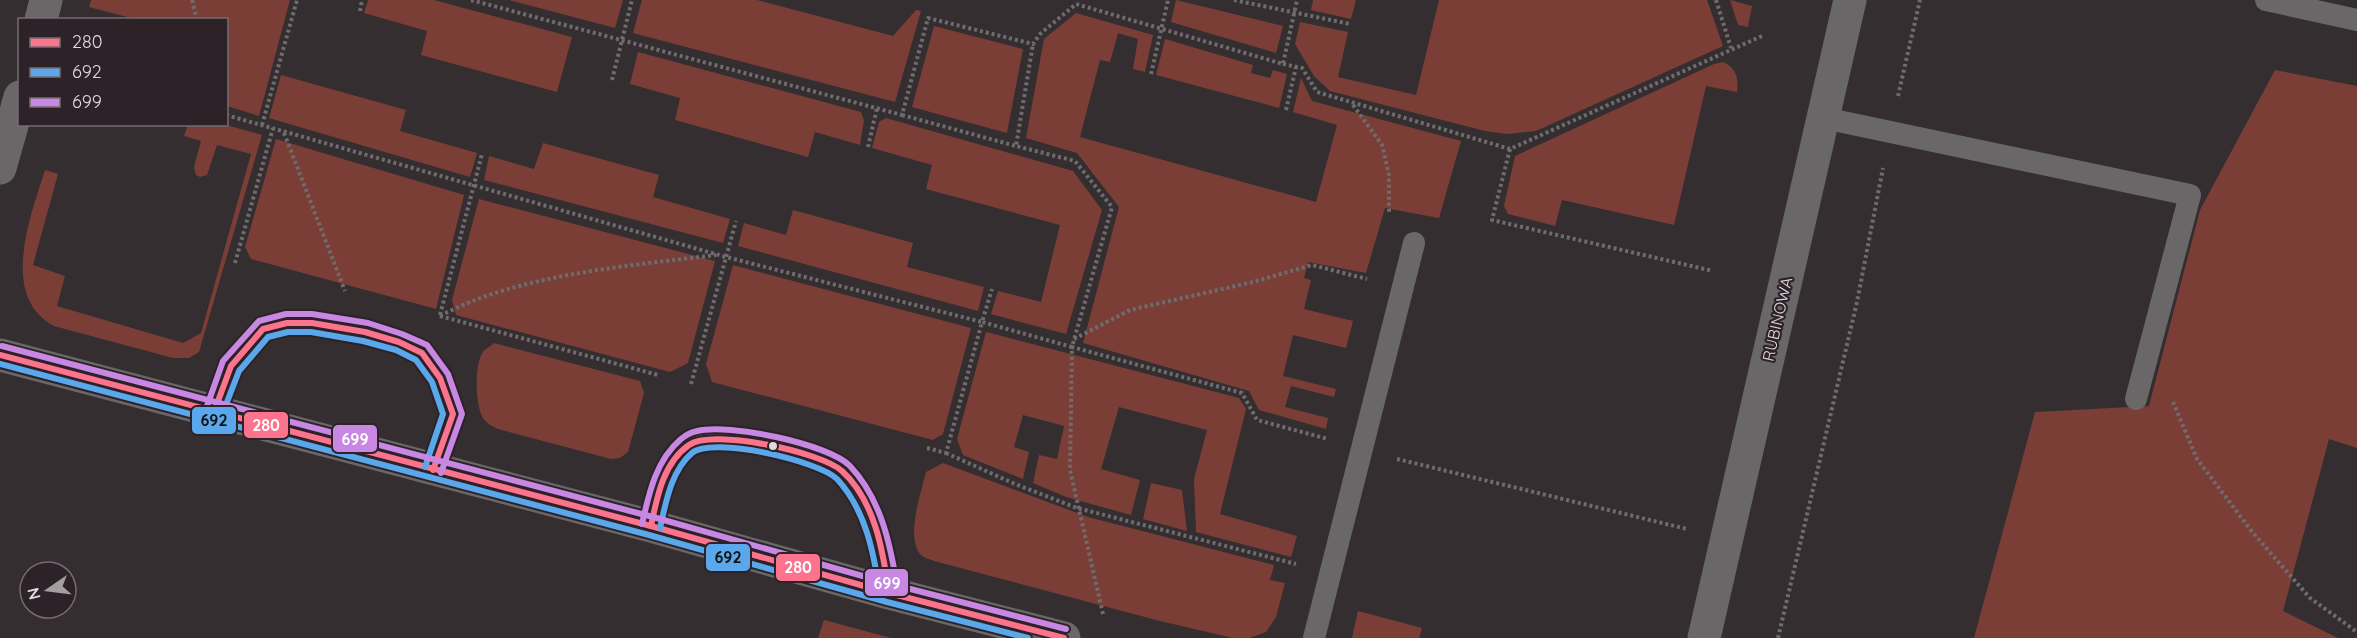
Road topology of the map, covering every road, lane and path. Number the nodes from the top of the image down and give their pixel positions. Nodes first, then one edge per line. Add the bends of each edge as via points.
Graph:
1 (46, 0) edge
2 (192, 0) edge
3 (297, 0) edge
4 (362, 0) edge
5 (471, 0) edge
6 (632, 0) edge
7 (1168, 0) edge
8 (1234, 0) edge
9 (1298, 0) edge
10 (1716, 0) edge
11 (1850, 0) edge
12 (1920, 0) edge
13 (2266, 0) edge
14 (360, 11) dead end
15 (1294, 14) junction
16 (42, 18) edge
17 (196, 18) edge
18 (2357, 20) edge
19 (1350, 24) dead end
20 (1162, 29) junction
21 (1762, 36) dead end
22 (622, 40) junction
23 (1033, 44) junction
24 (1731, 48) junction
25 (1282, 64) junction
26 (1296, 67) junction
27 (1151, 74) dead end
28 (612, 80) dead end
29 (18, 104) edge
30 (1352, 104) junction
31 (878, 108) junction
32 (1286, 110) dead end
33 (902, 115) junction
34 (228, 116) edge
35 (1824, 118) junction
36 (262, 125) junction
37 (273, 128) junction
38 (283, 132) junction
39 (1890, 132) junction
40 (1016, 146) junction
41 (868, 147) dead end
42 (1510, 149) junction
43 (482, 154) dead end
44 (0, 168) edge
45 (474, 186) junction
46 (1389, 214) dead end
47 (736, 220) dead end
48 (1414, 243) dead end
49 (718, 254) junction
50 (726, 257) junction
51 (235, 263) dead end
52 (1713, 271) dead end
53 (1370, 280) dead end
54 (992, 290) dead end
55 (345, 292) dead end
56 (440, 316) junction
57 (982, 322) junction
58 (1074, 339) junction
59 (1072, 347) junction
60 (0, 355) edge
61 (658, 375) dead end
62 (691, 384) dead end
63 (2170, 396) dead end
64 (2136, 399) dead end
65 (214, 412) junction
66 (1329, 440) dead end
67 (927, 448) dead end
68 (1361, 450) junction
69 (946, 453) junction
70 (433, 470) junction
71 (1077, 508) junction
72 (651, 526) junction
73 (1691, 530) dead end
74 (1297, 564) dead end
75 (889, 593) junction
76 (1103, 614) dead end
77 (2357, 632) edge
78 (1064, 638) edge
79 (1314, 638) edge
80 (1704, 638) edge
81 (1778, 638) edge

1 - 16 street
2 - 17 path
3 - 36 path
4 - 14 path
5 - 22 path
6 - 22 path
7 - 20 path
8 - 15 path
9 - 15 path
10 - 24 path
11 - 35 street, RUBINOWA
12 - 39 path
13 - 18 lane
15 - 19 path
15 - 25 path
20 - 23 path via 1076,4
20 - 25 path
20 - 27 path
21 - 24 path
22 - 28 path
22 - 31 path
23 - 33 path via 928,18
23 - 40 path
24 - 42 path
25 - 26 path
26 - 30 path via 1302,69 1317,92
26 - 32 path
29 - 44 street
30 - 42 path
30 - 46 path via 1382,145 1389,175
31 - 33 path
31 - 41 path
33 - 40 path
34 - 36 path
35 - 39 lane
35 - 80 street, RUBINOWA
36 - 37 path
37 - 38 path
37 - 51 path
38 - 45 path
38 - 55 path
39 - 64 lane via 2190,195
39 - 81 path via 1857,302
40 - 58 path via 1075,161 1112,207
42 - 52 path via 1492,220
43 - 45 path
45 - 49 path
45 - 56 path
47 - 50 path
48 - 68 lane
49 - 50 path
49 - 56 path via 603,269 513,288 462,304
50 - 57 path
50 - 62 path
53 - 58 path via 1312,265 1130,310
54 - 57 path
56 - 61 path
57 - 59 path
57 - 69 path
58 - 59 path
59 - 66 path via 1242,393 1257,420
59 - 71 path via 1070,470
60 - 65 street
63 - 77 path via 2198,459 2253,533 2310,598
65 - 70 street
65 - 70 lane via 231,366 263,329 312,322 364,332 422,353 440,378 453,414
67 - 69 path
68 - 73 path
68 - 79 lane
69 - 71 path
70 - 72 street
71 - 74 path
71 - 76 path
72 - 75 street
72 - 75 lane via 673,460 686,446 699,440 723,438 813,456 840,468 858,489 876,526
75 - 78 street

